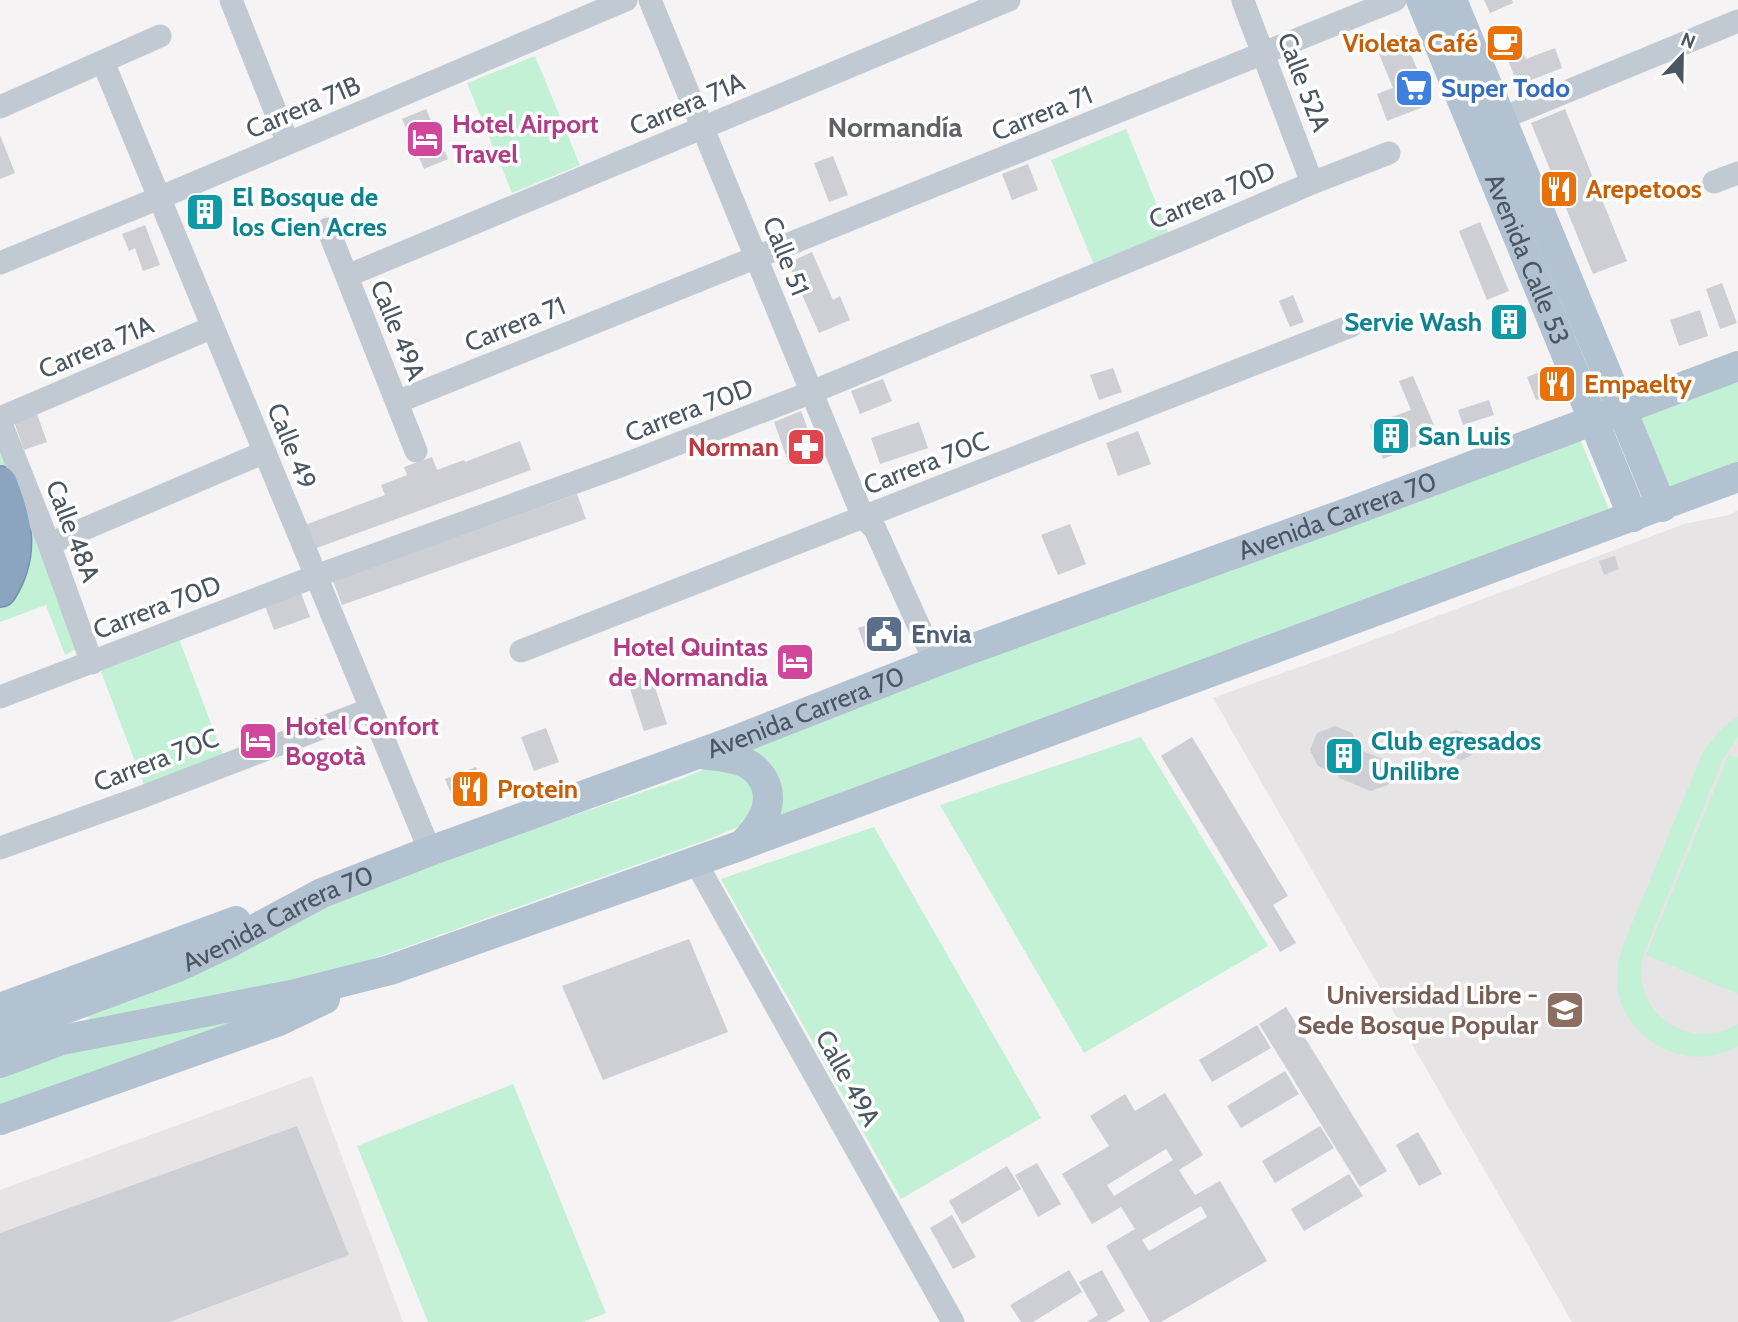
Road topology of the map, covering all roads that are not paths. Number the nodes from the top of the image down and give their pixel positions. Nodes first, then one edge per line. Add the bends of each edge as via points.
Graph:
1 (626, 0) edge
2 (650, 0) edge
3 (662, 0) edge
4 (1009, 0) edge
5 (1395, 0) edge
6 (1421, 0) edge
7 (1452, 0) edge
8 (1243, 1) edge
9 (238, 2) edge
10 (1738, 22) edge
11 (160, 36) dead end
12 (1264, 54) junction
13 (103, 62) junction
14 (0, 107) edge
15 (1502, 119) junction
16 (708, 126) junction
17 (1474, 130) junction
18 (288, 143) junction
19 (1389, 153) dead end
20 (1738, 173) edge
21 (1714, 182) dead end
22 (1312, 183) junction
23 (159, 198) junction
24 (328, 229) dead end
25 (761, 256) junction
26 (0, 263) edge
27 (347, 276) junction
28 (1351, 326) dead end
29 (213, 327) junction
30 (1738, 366) edge
31 (817, 390) junction
32 (397, 402) junction
33 (1622, 410) junction
34 (0, 419) edge
35 (1593, 421) junction
36 (416, 451) dead end
37 (265, 452) junction
38 (1738, 477) edge
39 (0, 483) edge
40 (1662, 507) junction
41 (1633, 517) junction
42 (870, 520) junction
43 (49, 544) junction
44 (316, 576) junction
45 (0, 590) edge
46 (522, 651) dead end
47 (935, 662) junction
48 (92, 663) junction
49 (0, 697) edge
50 (371, 709) junction
51 (696, 754) junction
52 (742, 845) junction
53 (0, 848) edge
54 (430, 851) junction
55 (695, 861) junction
56 (390, 970) junction
57 (13, 1029) edge
58 (0, 1063) edge
59 (0, 1120) edge
60 (953, 1322) edge

1 - 18 street, Carrera 71B
2 - 16 street, Calle 51
3 - 16 street, Calle 51
4 - 16 street, Carrera 71A
5 - 12 street, Carrera 71
6 - 17 main road, Avenida Calle 53
7 - 15 main road, Avenida Calle 53
8 - 12 street, Calle 52A
9 - 18 street
10 - 15 street
11 - 13 street
12 - 22 street, Calle 52A
12 - 25 street, Carrera 71
13 - 14 street
13 - 23 street, Calle 49
15 - 17 street
15 - 33 main road, Avenida Calle 53
16 - 25 street, Calle 51
16 - 27 street, Carrera 71A
17 - 35 main road, Avenida Calle 53
18 - 23 street, Carrera 71B
19 - 22 street, Carrera 70D
20 - 21 street
22 - 31 street, Carrera 70D
23 - 26 street, Carrera 71B
23 - 29 street, Calle 49
24 - 27 street, Calle 49A
25 - 31 street, Calle 51
25 - 32 street, Carrera 71
27 - 32 street, Calle 49A
28 - 42 street, Carrera 70C
29 - 34 street, Carrera 71A
29 - 37 street, Calle 49
30 - 33 main road, Avenida Carrera 70
31 - 42 street, Calle 51
31 - 44 street, Carrera 70D
32 - 36 street, Calle 49A
33 - 35 main road, Avenida Carrera 70
33 - 40 main road, Avenida Calle 53
34 - 43 street, Calle 48A
35 - 41 main road, Avenida Calle 53
35 - 47 main road, Avenida Carrera 70
37 - 43 street
37 - 44 street, Calle 49
38 - 40 main road, Avenida Carrera 70
39 - 45 highway via 15,535 14,555
40 - 41 main road, Avenida Carrera 70
41 - 52 main road, Avenida Carrera 70
42 - 46 street, Carrera 70C
42 - 47 street, Calle 51
43 - 48 street, Calle 48A
44 - 48 street, Carrera 70D
44 - 50 street, Calle 49
47 - 51 main road, Avenida Carrera 70
48 - 49 street, Carrera 70D
50 - 53 street, Carrera 70C
50 - 54 street, Calle 49
51 - 52 main road via 741,761 758,771 765,782 767,808
51 - 54 main road, Avenida Carrera 70
52 - 55 main road, Avenida Carrera 70
54 - 57 main road, Avenida Carrera 70 via 323,893 178,967
55 - 56 main road, Avenida Carrera 70
55 - 60 street, Calle 49A
56 - 57 main road, Avenida Carrera 70 via 291,995 62,1040
56 - 59 main road via 279,1021
57 - 58 main road, Avenida Carrera 70

